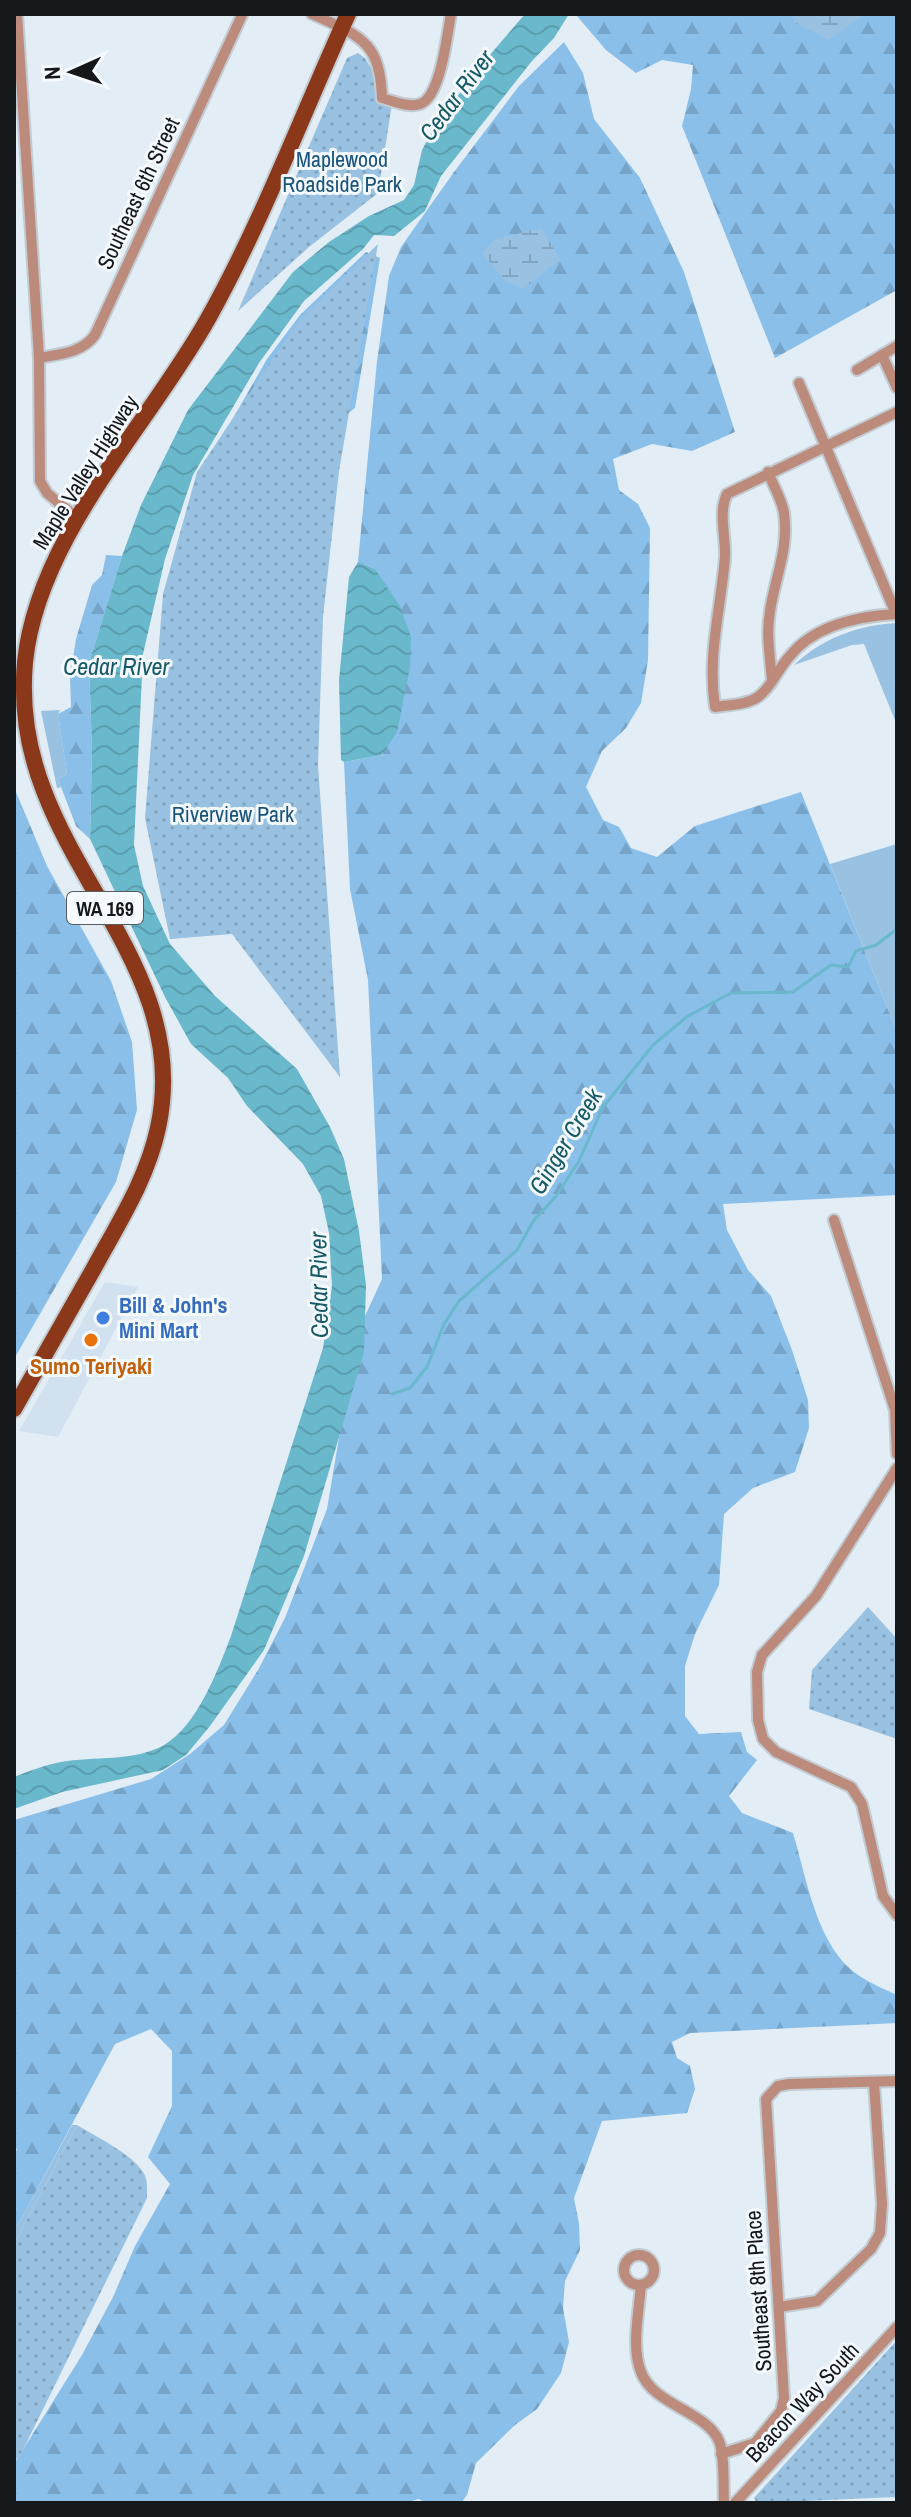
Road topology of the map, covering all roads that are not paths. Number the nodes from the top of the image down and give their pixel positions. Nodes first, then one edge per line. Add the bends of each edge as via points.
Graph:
1 (17, 14) edge
2 (242, 14) edge
3 (312, 14) edge
4 (451, 14) edge
5 (345, 21) edge
6 (897, 346) edge
7 (882, 355) junction
8 (39, 358) junction
9 (857, 370) dead end
10 (799, 383) dead end
11 (897, 388) edge
12 (897, 412) edge
13 (825, 446) junction
14 (768, 472) junction
15 (78, 519) junction
16 (897, 614) edge
17 (772, 680) junction
18 (834, 1220) dead end
19 (14, 1409) edge
20 (897, 1454) edge
21 (897, 1468) edge
22 (897, 1915) edge
23 (897, 2081) edge
24 (874, 2082) junction
25 (641, 2285) dead end
26 (779, 2307) junction
27 (897, 2327) edge
28 (721, 2454) junction
29 (724, 2503) edge
30 (735, 2503) edge

1 - 8 street
2 - 8 street, Southeast 6th Street via 95,335 77,350
3 - 5 street
4 - 5 street via 436,85 430,98 418,105 382,98 377,59
5 - 15 main road, Maple Valley Highway / WA 169 via 207,321
6 - 7 street
7 - 9 street
7 - 11 street
8 - 15 street via 40,481
10 - 13 street
12 - 13 street
13 - 14 street
13 - 16 street
14 - 17 street via 784,511 781,571 769,622
14 - 17 street via 727,494 723,503 725,556 711,681 715,707 755,699
15 - 19 main road, Maple Valley Highway / WA 169 via 44,584 29,636 26,723 45,795 141,976 159,1036 163,1100 136,1193
16 - 17 street via 822,630 791,653
18 - 20 street via 895,1410
21 - 22 street via 816,1596 762,1655 757,1672 763,1739 776,1752 851,1787 862,1804 883,1896
23 - 24 street
24 - 26 street via 880,2233 871,2249 817,2301
24 - 26 street, Southeast 8th Place via 789,2084 778,2086 766,2099
25 - 28 street via 641,2372 653,2391 713,2433
26 - 28 street, Southeast 8th Place via 781,2411 755,2443
27 - 30 street, Beacon Way South
28 - 29 street

